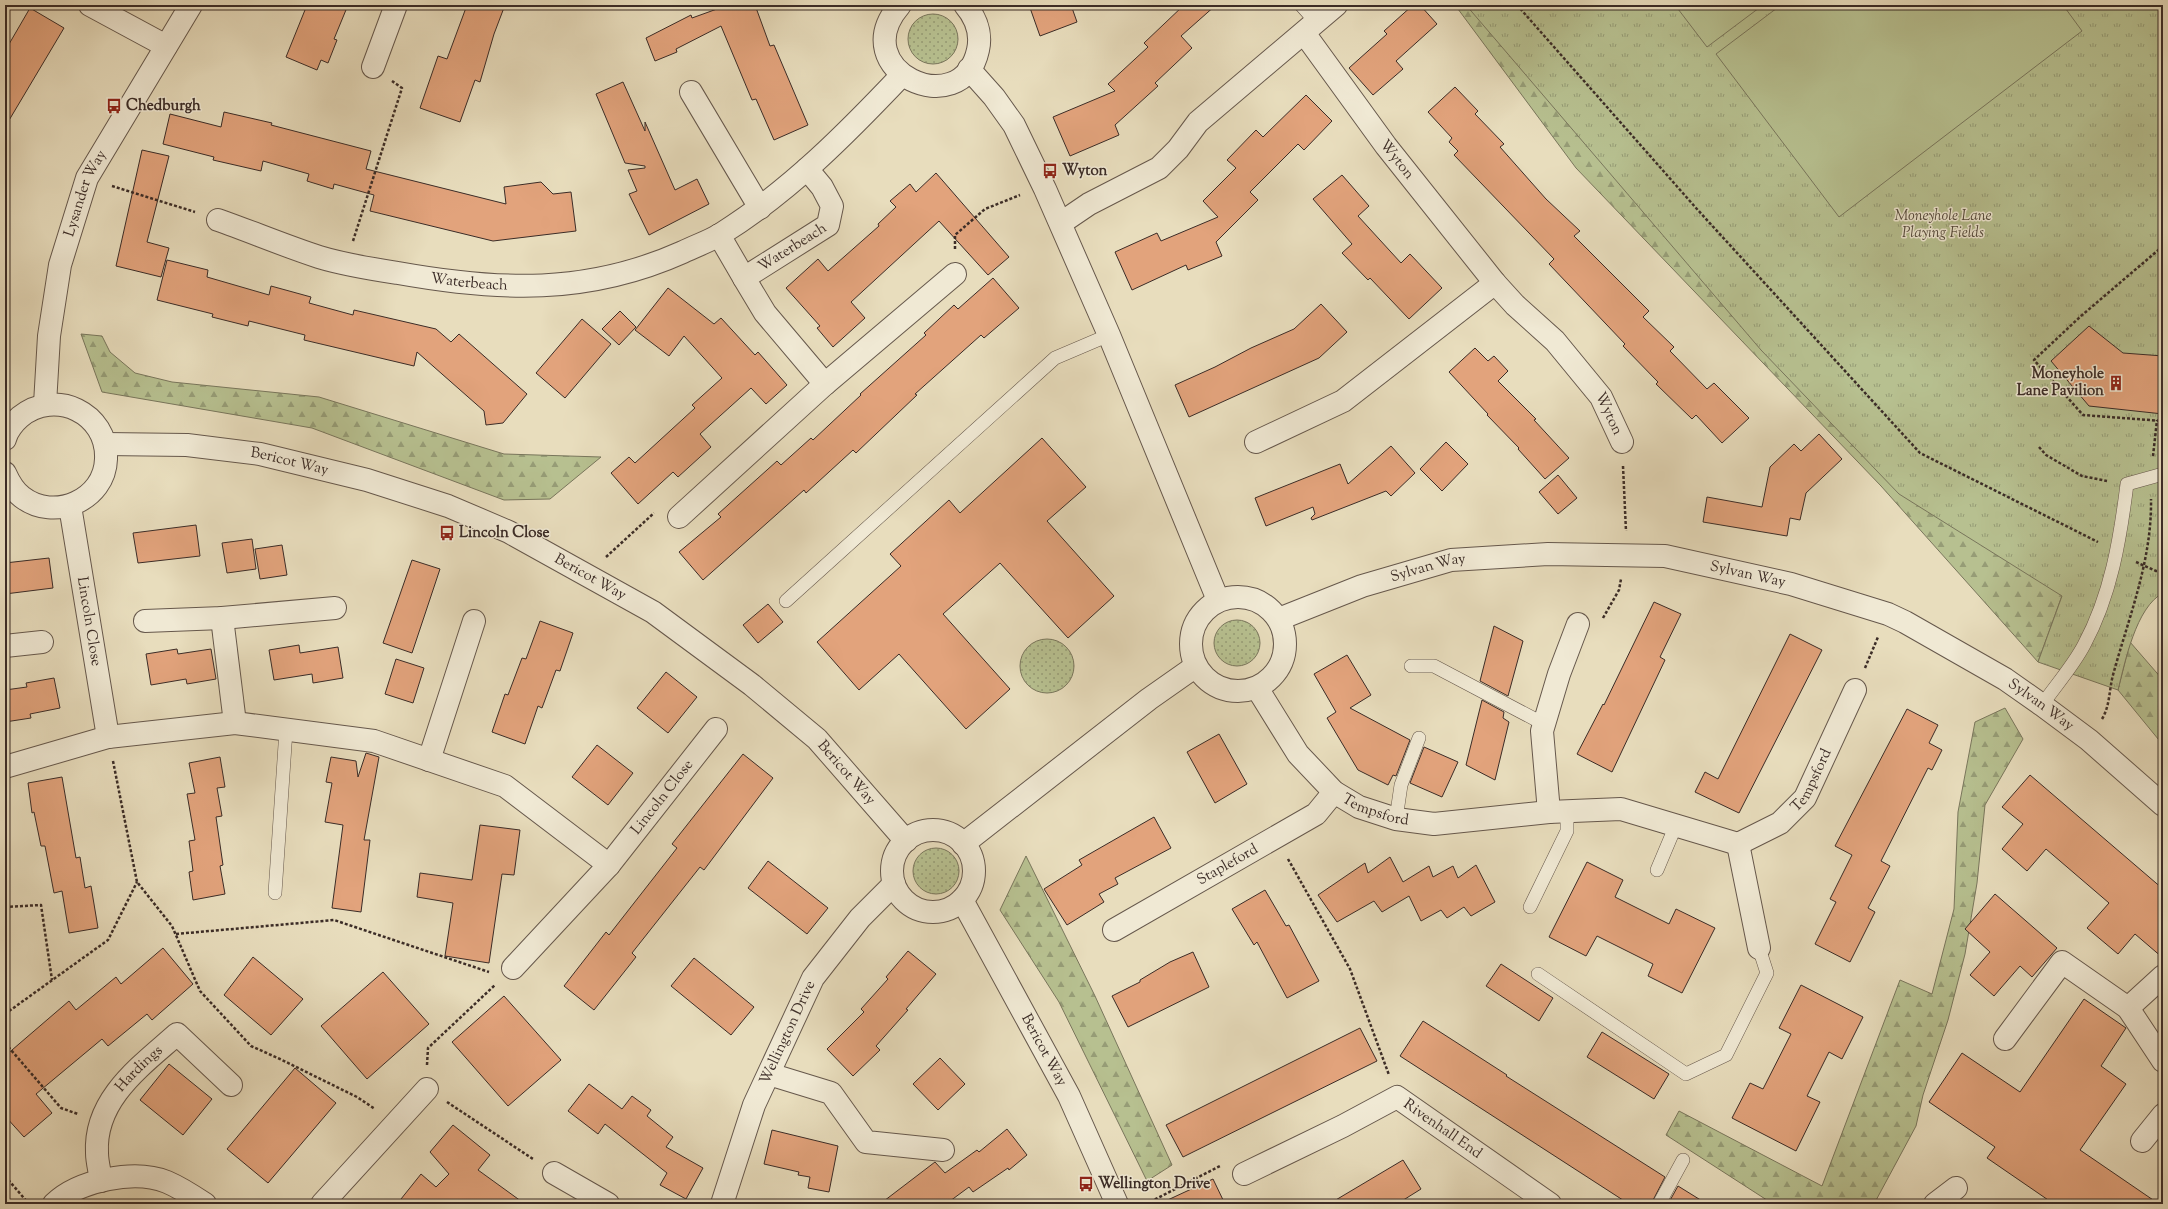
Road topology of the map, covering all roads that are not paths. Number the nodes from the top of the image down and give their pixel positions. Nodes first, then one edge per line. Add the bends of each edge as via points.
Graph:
1 (90, 5) edge
2 (191, 5) edge
3 (396, 5) edge
4 (900, 5) edge
5 (965, 5) edge
6 (1301, 5) edge
7 (1336, 5) edge
8 (1310, 28) junction
9 (166, 46) junction
10 (373, 67) road end
11 (969, 69) junction
12 (902, 75) junction
13 (691, 92) dead end
14 (808, 169) junction
15 (760, 208) junction
16 (218, 220) road end
17 (1061, 223) junction
18 (719, 235) junction
19 (955, 274) road end
20 (744, 278) junction
21 (1495, 283) junction
22 (1109, 335) junction
23 (825, 384) junction
24 (45, 404) junction
25 (5, 439) edge
26 (1256, 442) dead end
27 (1622, 442) dead end
28 (105, 444) junction
29 (5, 473) edge
30 (2157, 476) edge
31 (70, 506) junction
32 (679, 517) road end
33 (1218, 600) junction
34 (786, 601) dead end
35 (335, 608) dead end
36 (222, 618) junction
37 (1279, 619) junction
38 (474, 620) dead end
39 (145, 621) dead end
40 (1578, 624) dead end
41 (42, 642) dead end
42 (5, 646) edge
43 (1196, 666) junction
44 (1411, 666) dead end
45 (1257, 688) junction
46 (1855, 690) road end
47 (2042, 705) junction
48 (235, 723) junction
49 (1544, 724) junction
50 (716, 729) dead end
51 (286, 730) junction
52 (108, 738) junction
53 (1419, 738) dead end
54 (429, 760) junction
55 (5, 767) edge
56 (1334, 792) junction
57 (2163, 805) edge
58 (1558, 812) junction
59 (1396, 819) junction
60 (1676, 826) junction
61 (906, 841) junction
62 (963, 844) junction
63 (1738, 844) junction
64 (609, 865) junction
65 (1657, 870) dead end
66 (894, 884) junction
67 (275, 893) dead end
68 (962, 900) junction
69 (1530, 907) dead end
70 (1114, 930) dead end
71 (1759, 948) joint
72 (508, 972) road end
73 (1538, 974) dead end
74 (2163, 976) edge
75 (2128, 1008) junction
76 (2005, 1039) dead end
77 (2163, 1061) edge
78 (768, 1074) junction
79 (231, 1085) dead end
80 (427, 1090) road end
81 (2163, 1115) edge
82 (2142, 1141) dead end
83 (943, 1150) dead end
84 (1683, 1160) dead end
85 (554, 1173) road end
86 (1244, 1174) road end
87 (101, 1181) junction
88 (1956, 1188) dead end
89 (54, 1204) edge
90 (205, 1204) edge
91 (322, 1204) edge
92 (608, 1204) edge
93 (722, 1204) edge
94 (1117, 1204) edge
95 (1550, 1204) edge
96 (1659, 1204) edge
97 (1935, 1204) edge

1 - 9 street
2 - 9 street, Lysander Way
3 - 10 street
4 - 12 street via 890,18 886,33 886,49 892,64
5 - 11 street via 978,27 980,42 977,56
6 - 8 lane
7 - 8 street
8 - 17 street via 1198,122 1178,149 1159,168 1089,204
8 - 21 street, Wyton via 1386,146
9 - 24 street, Lysander Way via 87,178 60,265 49,336
11 - 12 street via 958,79 944,85 929,87 915,83
11 - 17 street via 994,97 1014,126
12 - 14 street, Waterbeach
13 - 15 street
14 - 15 street, Waterbeach
14 - 20 street, Waterbeach via 832,206 828,225
15 - 18 street, Waterbeach
16 - 18 street, Waterbeach via 319,257 346,264 456,283 498,287 587,282 659,263
17 - 22 street
18 - 20 street, Waterbeach
19 - 23 street
20 - 23 street via 765,313
21 - 26 street via 1343,401
21 - 27 street, Wyton via 1555,341 1601,397
22 - 33 street
22 - 34 lane via 1056,358
23 - 32 street
24 - 25 street via 28,410 15,421
24 - 28 street via 76,408 89,417 99,429
28 - 31 street via 106,460 103,475 84,499
28 - 61 street, Bericot Way via 187,445 260,454 367,480 448,506 502,529 653,612 752,684 817,739
29 - 31 street via 10,485 36,506
30 - 47 lane via 2127,484 2117,552 2104,601 2084,646
31 - 52 street, Lincoln Close
33 - 37 street via 1232,596 1245,597 1264,605
33 - 43 street via 1205,609 1196,621 1191,636 1191,652
35 - 36 street
36 - 39 street
36 - 48 street
37 - 45 street via 1285,635 1285,651 1280,666 1270,679
37 - 47 street, Sylvan Way via 1362,586 1451,560 1548,554 1665,556 1791,584 1888,614 2005,678
38 - 54 street
40 - 49 street via 1558,674
41 - 42 street
43 - 45 street via 1205,678 1229,691
43 - 62 street via 1149,699
44 - 49 lane via 1434,666
45 - 56 street, Tempsford via 1298,754
46 - 63 street, Tempsford via 1805,798 1780,823
47 - 57 street, Sylvan Way via 2089,740
48 - 51 street
48 - 52 street
49 - 58 street via 1542,732
50 - 64 street, Lincoln Close
51 - 54 street via 374,740
51 - 67 lane
52 - 55 street
53 - 59 lane via 1401,785
54 - 64 street via 505,786
56 - 59 street, Tempsford via 1359,807
56 - 70 street, Stapleford via 1316,814
58 - 59 street, Tempsford via 1434,824
58 - 60 street, Tempsford via 1622,809
58 - 69 lane via 1567,831
60 - 63 street, Tempsford
60 - 65 lane
61 - 62 street via 916,834 941,831
61 - 66 street via 898,850 894,861
62 - 68 street via 972,860 974,878
63 - 71 street
64 - 72 street, Lincoln Close
66 - 68 street via 911,906 924,911 938,912 951,908
66 - 78 street, Wellington Drive via 860,918 814,978
68 - 94 street, Bericot Way via 1069,1096
71 - 73 lane via 1767,973 1726,1055 1686,1074
74 - 75 street
75 - 76 street via 2062,962
75 - 77 street
78 - 83 street via 831,1093 866,1142
78 - 93 street, Wellington Drive via 754,1105
79 - 87 street, Hardings via 177,1034 126,1079 110,1102 100,1124 97,1153
80 - 91 street
81 - 82 street
84 - 96 lane
85 - 92 street
86 - 95 street, Rivenhall End via 1397,1097
87 - 89 street via 78,1188
87 - 90 street via 128,1177 150,1178 167,1182
88 - 97 street

